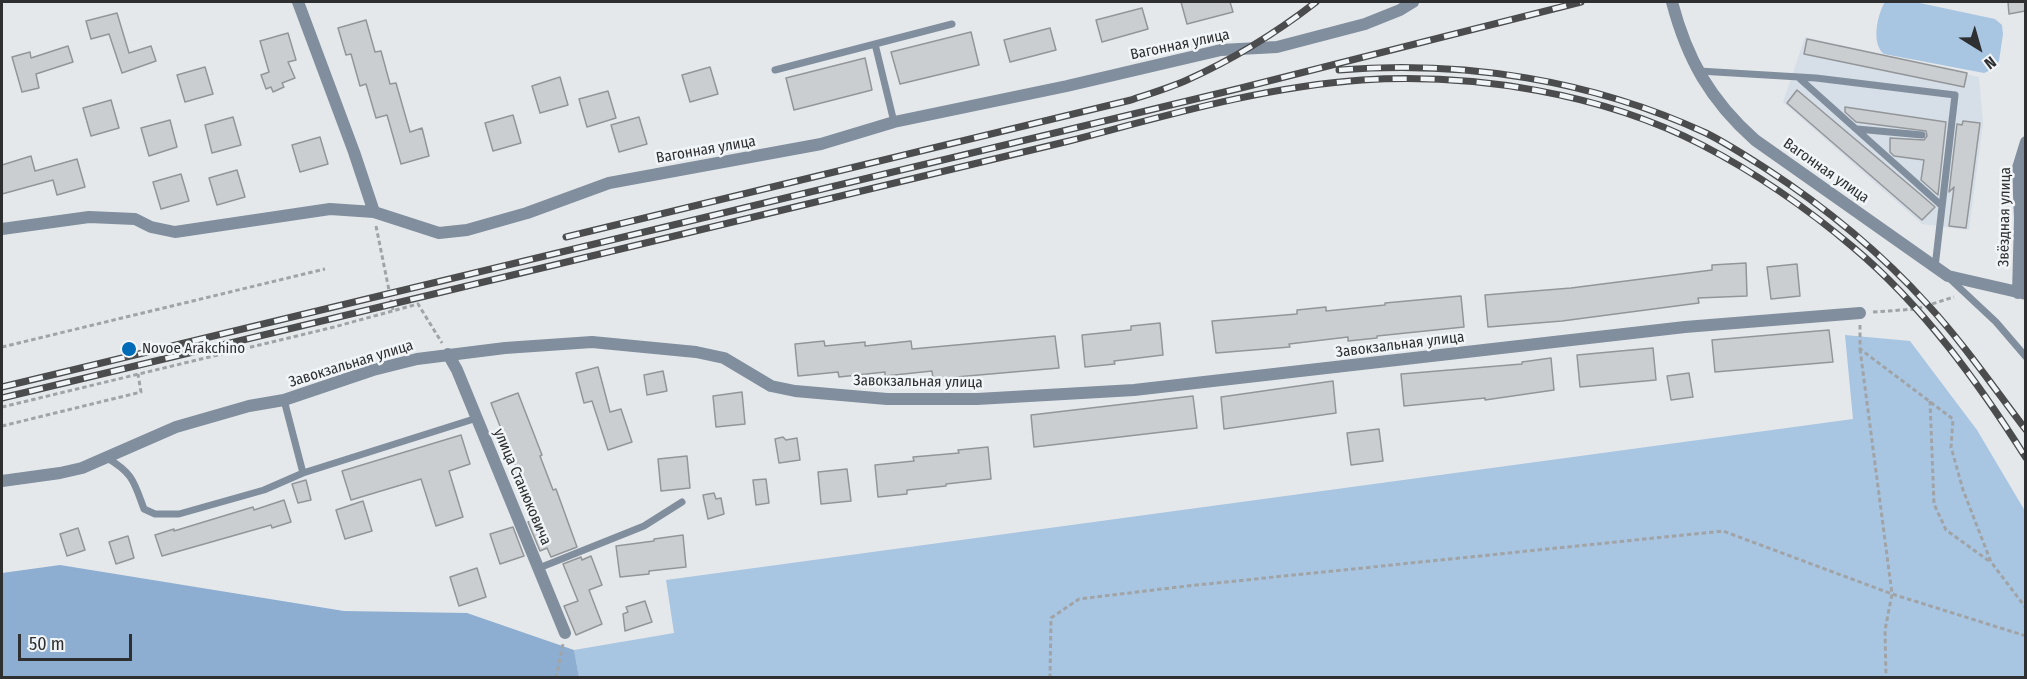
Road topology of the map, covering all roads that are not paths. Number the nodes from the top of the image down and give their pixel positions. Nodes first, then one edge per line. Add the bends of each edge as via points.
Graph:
1 (298, 2) edge
2 (1413, 2) edge
3 (1672, 2) edge
4 (952, 24) dead end
5 (875, 44) junction
6 (775, 70) dead end
7 (1699, 71) junction
8 (1798, 77) junction
9 (894, 122) junction
10 (1857, 129) junction
11 (1922, 135) dead end
12 (2025, 142) edge
13 (1942, 206) junction
14 (374, 212) junction
15 (2, 229) edge
16 (1935, 267) junction
17 (1948, 276) junction
18 (2022, 293) edge
19 (1860, 313) road end
20 (448, 354) junction
21 (2025, 357) edge
22 (284, 400) junction
23 (477, 418) junction
24 (107, 458) junction
25 (303, 473) junction
26 (2, 482) edge
27 (682, 502) dead end
28 (539, 568) junction
29 (565, 633) road end

1 - 14 street
2 - 9 street, Вагонная улица via 1365,24 1277,47 1221,50
3 - 7 street, Вагонная улица
4 - 5 lane
5 - 6 lane
5 - 9 lane
7 - 8 lane
7 - 16 street, Вагонная улица via 1719,104 1755,140
8 - 10 lane
8 - 13 lane via 1955,95
9 - 14 street, Вагонная улица via 821,144 609,183 467,230 439,233
10 - 11 lane
10 - 13 lane
12 - 18 street, Звёздная улица via 2018,168
13 - 16 lane
14 - 15 street, Вагонная улица via 330,209 175,232 135,219 89,217
16 - 17 street, Вагонная улица
17 - 18 street, Вагонная улица
17 - 21 lane via 1996,322
19 - 20 street, Завокзальная улица via 1685,327 1134,390 977,399 887,399 795,391 771,386 724,358 592,342
20 - 22 street, Завокзальная улица via 373,370
20 - 23 street, улица Станюковича
22 - 24 street, Завокзальная улица via 176,427
22 - 25 lane
23 - 25 lane
23 - 28 street, улица Станюковича
24 - 25 lane via 124,468 144,509 155,514 178,514 264,490
24 - 26 street, Завокзальная улица via 82,468
27 - 28 lane via 644,526
28 - 29 street, улица Станюковича

